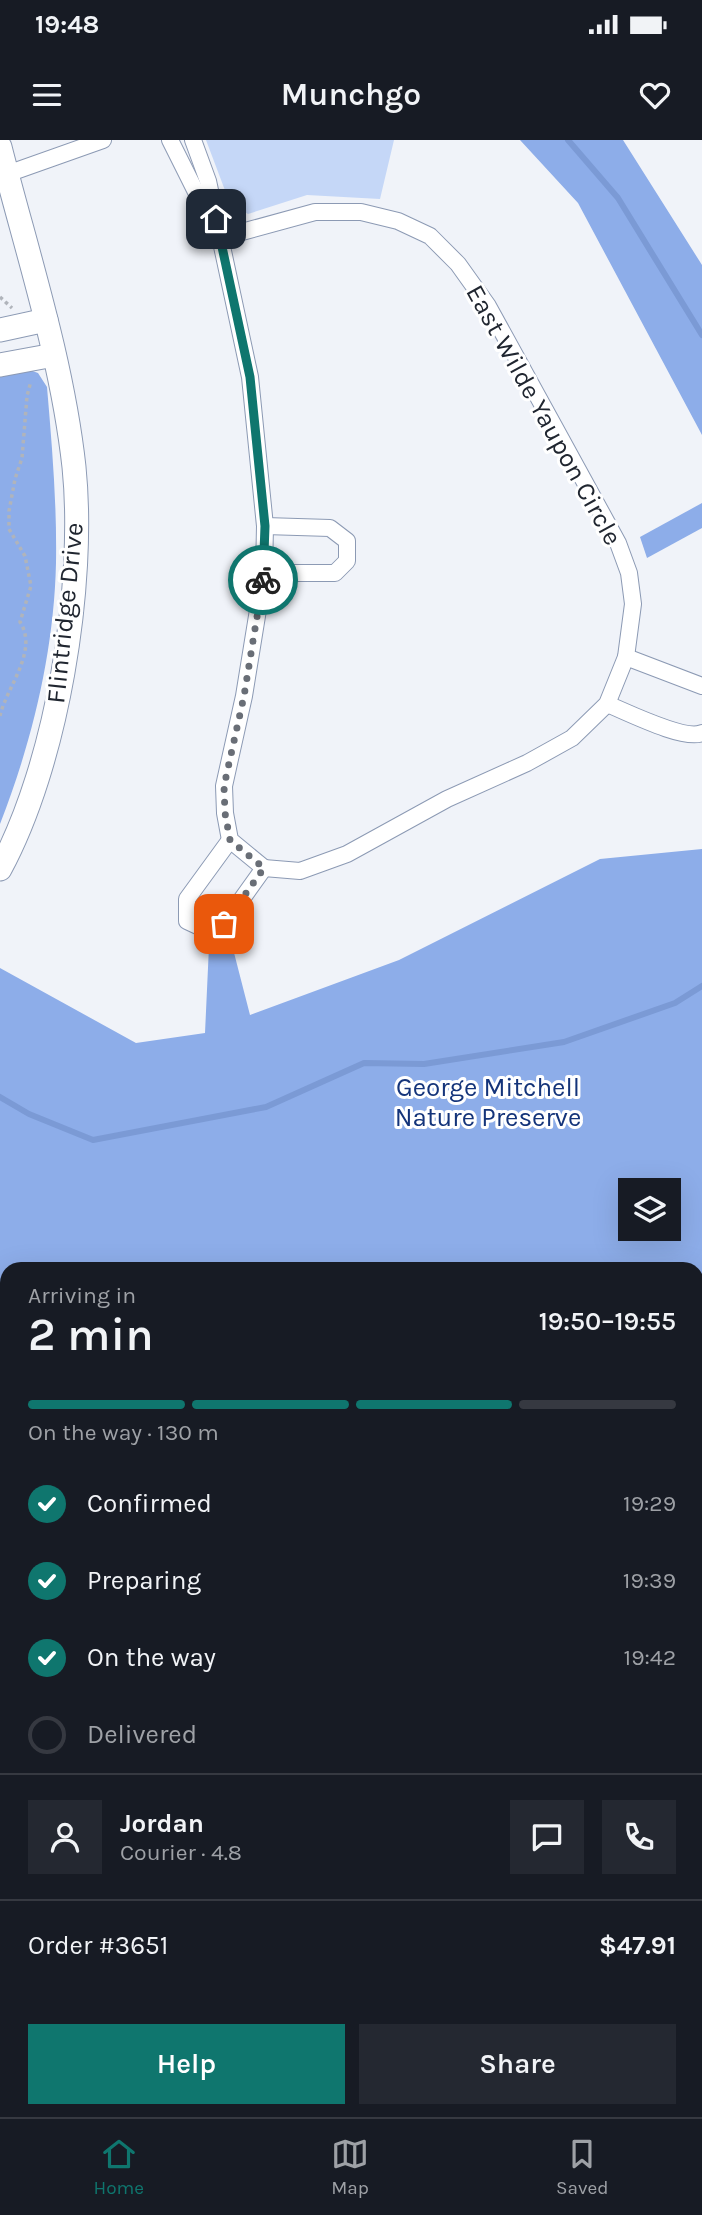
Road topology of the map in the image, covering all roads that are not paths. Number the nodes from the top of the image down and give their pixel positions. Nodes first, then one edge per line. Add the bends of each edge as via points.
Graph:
1 (103, 140) edge
2 (170, 140) edge
3 (193, 140) edge
4 (0, 147) edge
5 (7, 174) junction
6 (220, 238) junction
7 (46, 320) junction
8 (11, 328) edge
9 (54, 355) junction
10 (0, 365) edge
11 (265, 526) junction
12 (264, 573) junction
13 (626, 657) junction
14 (702, 686) edge
15 (607, 704) junction
16 (702, 733) edge
17 (230, 840) junction
18 (264, 868) junction
19 (0, 869) edge

1 - 5 street
2 - 6 street
3 - 6 street via 208,181
4 - 5 street, Flintridge Drive
5 - 7 street, Flintridge Drive
6 - 11 street via 250,377
6 - 13 street, East Wilde Yaupon Circle via 315,212 361,212 398,220 430,236 458,264 488,306 618,543 629,573 633,604
7 - 8 street
7 - 9 street, Flintridge Drive
9 - 10 street
9 - 19 street, Flintridge Drive via 74,468 73,586 54,722 23,818
11 - 12 street
11 - 12 street via 330,528 347,541 347,562 335,573
12 - 17 street via 224,786
13 - 14 street
13 - 15 street, East Wilde Yaupon Circle
15 - 16 street via 677,732
15 - 18 street via 572,738 347,854 300,871
17 - 18 street
17 - 18 street via 187,899 187,921 202,928 224,924

